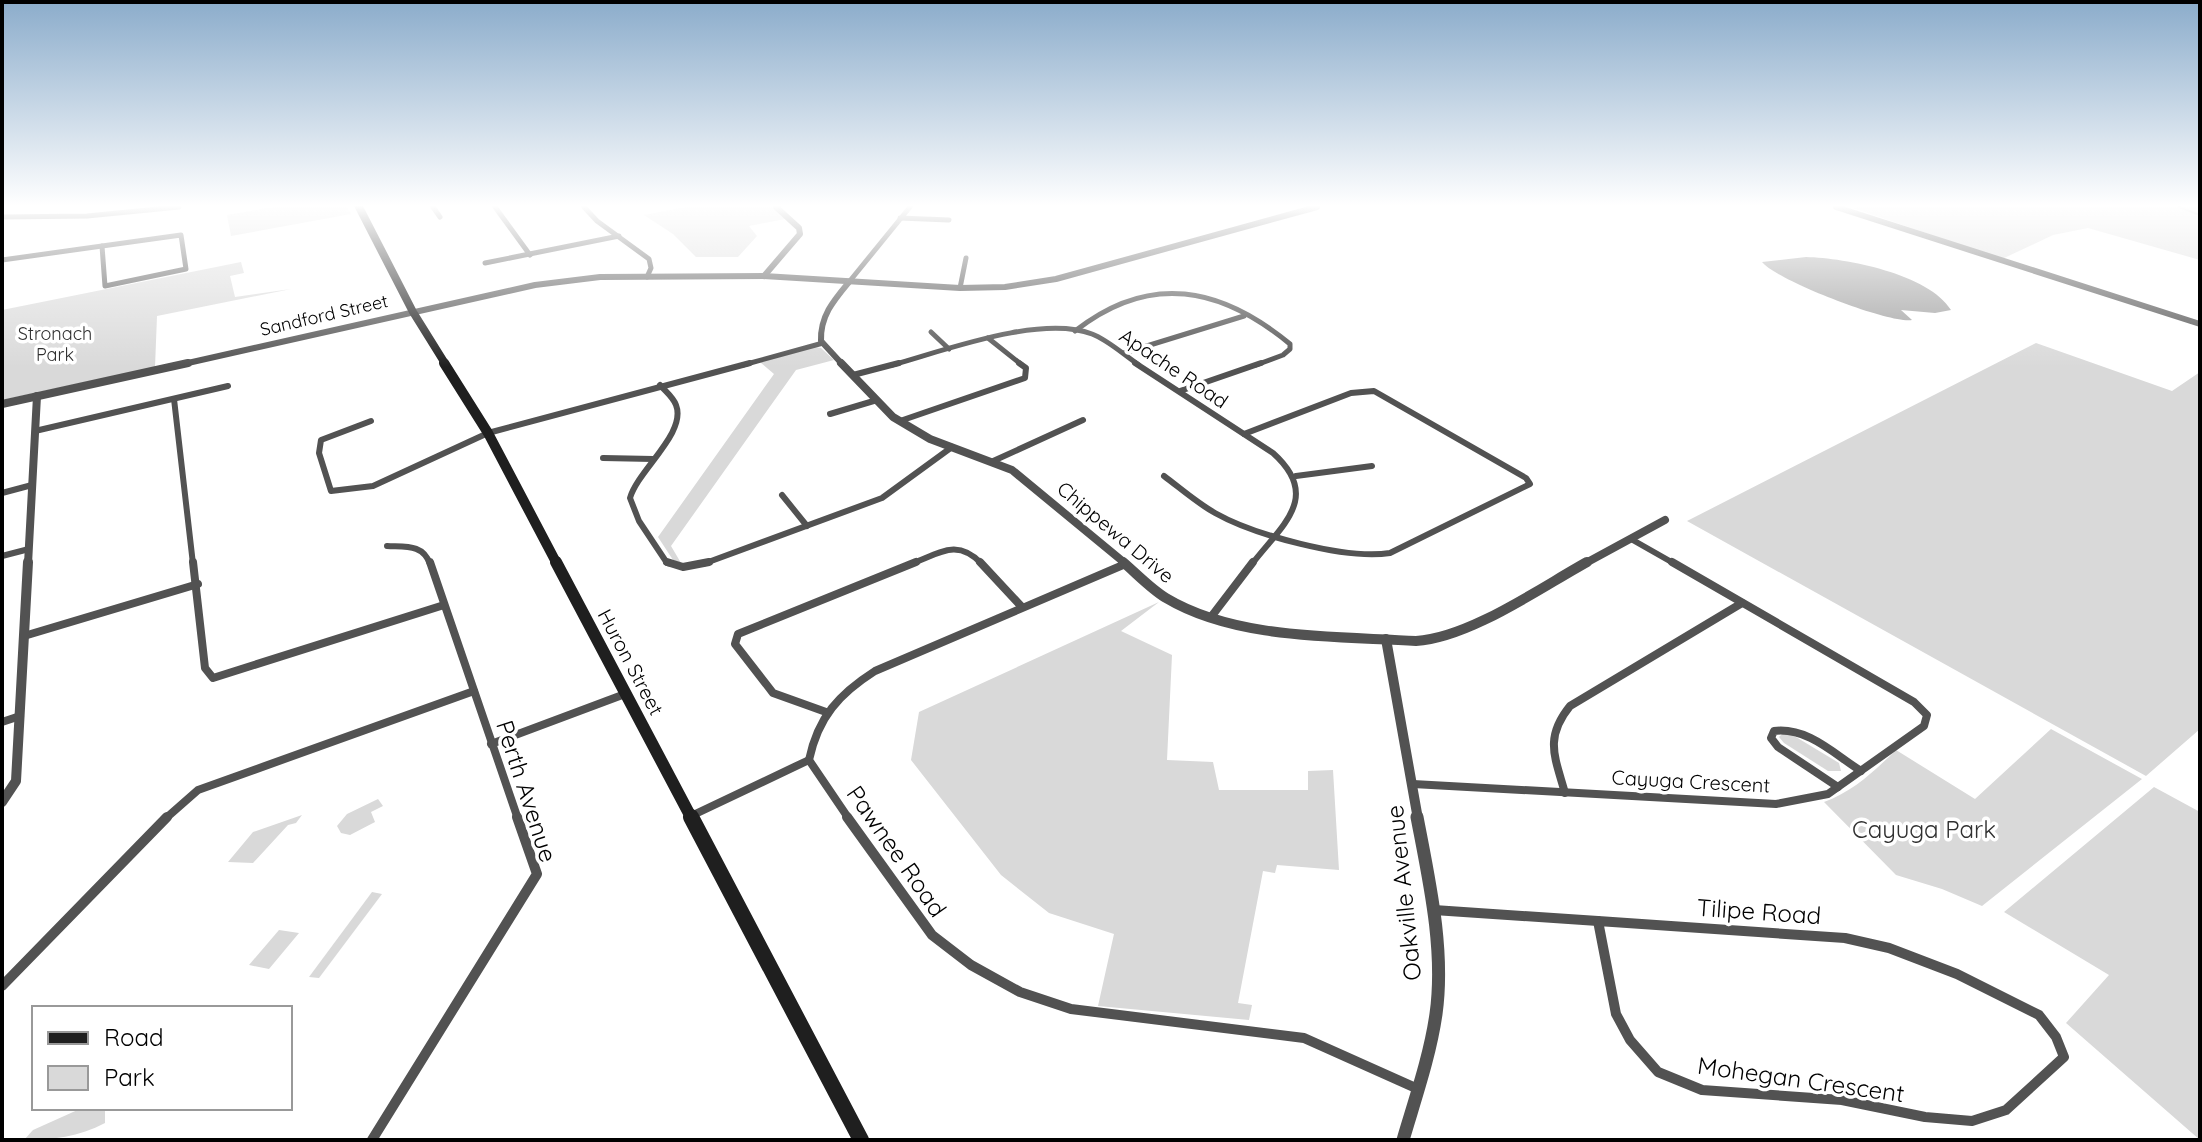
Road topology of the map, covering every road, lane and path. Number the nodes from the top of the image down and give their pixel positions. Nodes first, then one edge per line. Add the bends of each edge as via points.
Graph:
1 (103, 260) edge
2 (185, 260) edge
3 (386, 260) edge
4 (500, 260) edge
5 (649, 260) edge
6 (777, 260) edge
7 (866, 260) edge
8 (966, 260) edge
9 (1124, 260) edge
10 (2002, 260) edge
11 (485, 263) dead end
12 (764, 276) junction
13 (647, 277) junction
14 (849, 282) junction
15 (960, 288) junction
16 (413, 312) junction
17 (1244, 316) junction
18 (2200, 324) edge
19 (1075, 331) junction
20 (931, 332) dead end
21 (988, 338) junction
22 (823, 343) junction
23 (949, 349) junction
24 (1124, 353) junction
25 (853, 375) junction
26 (660, 385) junction
27 (228, 386) dead end
28 (1180, 391) junction
29 (37, 396) junction
30 (174, 399) junction
31 (877, 400) junction
32 (2, 404) edge
33 (830, 414) dead end
34 (1083, 420) dead end
35 (371, 421) dead end
36 (900, 421) junction
37 (35, 431) junction
38 (488, 433) junction
39 (1244, 434) junction
40 (952, 447) junction
41 (603, 458) dead end
42 (653, 459) junction
43 (991, 462) junction
44 (1372, 466) dead end
45 (1164, 476) dead end
46 (1296, 476) junction
47 (32, 485) junction
48 (2, 493) edge
49 (782, 495) dead end
50 (1665, 520) dead end
51 (807, 526) junction
52 (1278, 534) junction
53 (1631, 539) junction
54 (387, 546) dead end
55 (29, 549) junction
56 (2, 556) edge
57 (1123, 565) junction
58 (198, 584) junction
59 (1742, 603) junction
60 (444, 605) junction
61 (1021, 606) junction
62 (1211, 617) junction
63 (24, 636) junction
64 (1386, 639) junction
65 (474, 691) junction
66 (625, 694) junction
67 (826, 712) junction
68 (20, 716) junction
69 (2, 722) edge
70 (491, 744) junction
71 (809, 760) junction
72 (1861, 771) junction
73 (1413, 784) junction
74 (1838, 787) junction
75 (1565, 793) junction
76 (2, 802) edge
77 (691, 816) junction
78 (1432, 910) junction
79 (1598, 920) junction
80 (2, 986) edge
81 (2056, 1037) joint
82 (1418, 1089) junction
83 (372, 1140) edge
84 (861, 1140) edge
85 (1403, 1140) edge

1 - 2 street via 105,286 186,269
3 - 16 main road, Huron Street
4 - 11 street
5 - 13 street
6 - 12 street
7 - 14 street
8 - 15 street
9 - 15 street, Sandford Street via 1056,279
10 - 18 street
12 - 13 street, Sandford Street
12 - 14 street, Sandford Street
13 - 16 street, Sandford Street via 535,285
14 - 15 street, Sandford Street
14 - 22 street via 819,328
16 - 29 street, Sandford Street
16 - 38 main road, Huron Street
17 - 19 street via 1207,295 1162,294 1093,315
17 - 24 street
17 - 28 street via 1282,337 1290,349
19 - 21 street, Apache Road via 1039,329
19 - 24 street, Apache Road via 1092,334
20 - 23 street
21 - 23 street, Apache Road
21 - 36 street via 1026,368 1025,378
22 - 25 street, Chippewa Drive
22 - 26 street
23 - 25 street, Apache Road
24 - 28 street, Apache Road
25 - 31 street, Chippewa Drive
26 - 38 street
26 - 42 street via 679,416
27 - 30 street
28 - 39 street, Apache Road
29 - 32 street, Sandford Street
29 - 37 street
30 - 37 street
30 - 58 street
31 - 33 street
31 - 36 street, Chippewa Drive
34 - 43 street
35 - 38 street via 321,440 319,453 331,491 373,486
36 - 40 street, Chippewa Drive
37 - 47 street
38 - 66 main road, Huron Street
39 - 46 street, Apache Road
39 - 52 street via 1351,393 1374,391 1530,484 1390,553 1341,554
40 - 43 street, Chippewa Drive
40 - 51 street via 882,498
41 - 42 street
42 - 51 street via 630,497 667,563 699,566
43 - 57 street, Chippewa Drive via 1033,485
44 - 46 street
45 - 52 street via 1212,512
46 - 52 street via 1295,509
47 - 48 street
47 - 55 street
49 - 51 street
50 - 53 street, Chippewa Drive
52 - 62 street
53 - 59 street, Cayuga Crescent
53 - 64 street, Chippewa Drive via 1469,627 1436,640
54 - 60 street, Perth Avenue via 416,547 427,555
55 - 56 street
55 - 63 street
57 - 61 street
57 - 62 street, Chippewa Drive via 1166,598
58 - 60 street via 205,668 213,678
58 - 63 street
59 - 72 street, Cayuga Crescent via 1914,702 1927,715 1924,726
59 - 75 street via 1570,706 1555,722 1551,742
60 - 65 street, Perth Avenue
61 - 67 street via 875,671 854,683
61 - 67 street via 969,551 958,548 738,634 735,644 773,693
62 - 64 street, Chippewa Drive via 1284,633
63 - 68 street
64 - 73 street, Oakville Avenue
65 - 70 street, Perth Avenue
65 - 80 street via 198,790
66 - 70 street
66 - 77 main road, Huron Street
67 - 71 street via 819,719
68 - 69 street
68 - 76 street via 16,781
70 - 83 street, Perth Avenue via 537,874
71 - 77 street
71 - 82 street, Pawnee Road via 932,935 1020,992 1071,1009 1304,1038
72 - 74 street, Cayuga Crescent
72 - 74 street via 1800,733 1774,731 1771,738 1778,747
73 - 75 street, Cayuga Crescent
73 - 78 street, Oakville Avenue
74 - 75 street, Cayuga Crescent via 1828,794 1776,804
77 - 84 main road, Huron Street
78 - 79 street, Tilipe Road
78 - 82 street, Oakville Avenue via 1436,1013
79 - 81 street, Tilipe Road via 1815,935 1889,948 2039,1015
79 - 81 street, Mohegan Crescent via 1616,1014 1630,1040 1658,1072 1702,1090 1842,1100 1972,1121 2006,1110 2064,1057
82 - 85 street, Oakville Avenue

